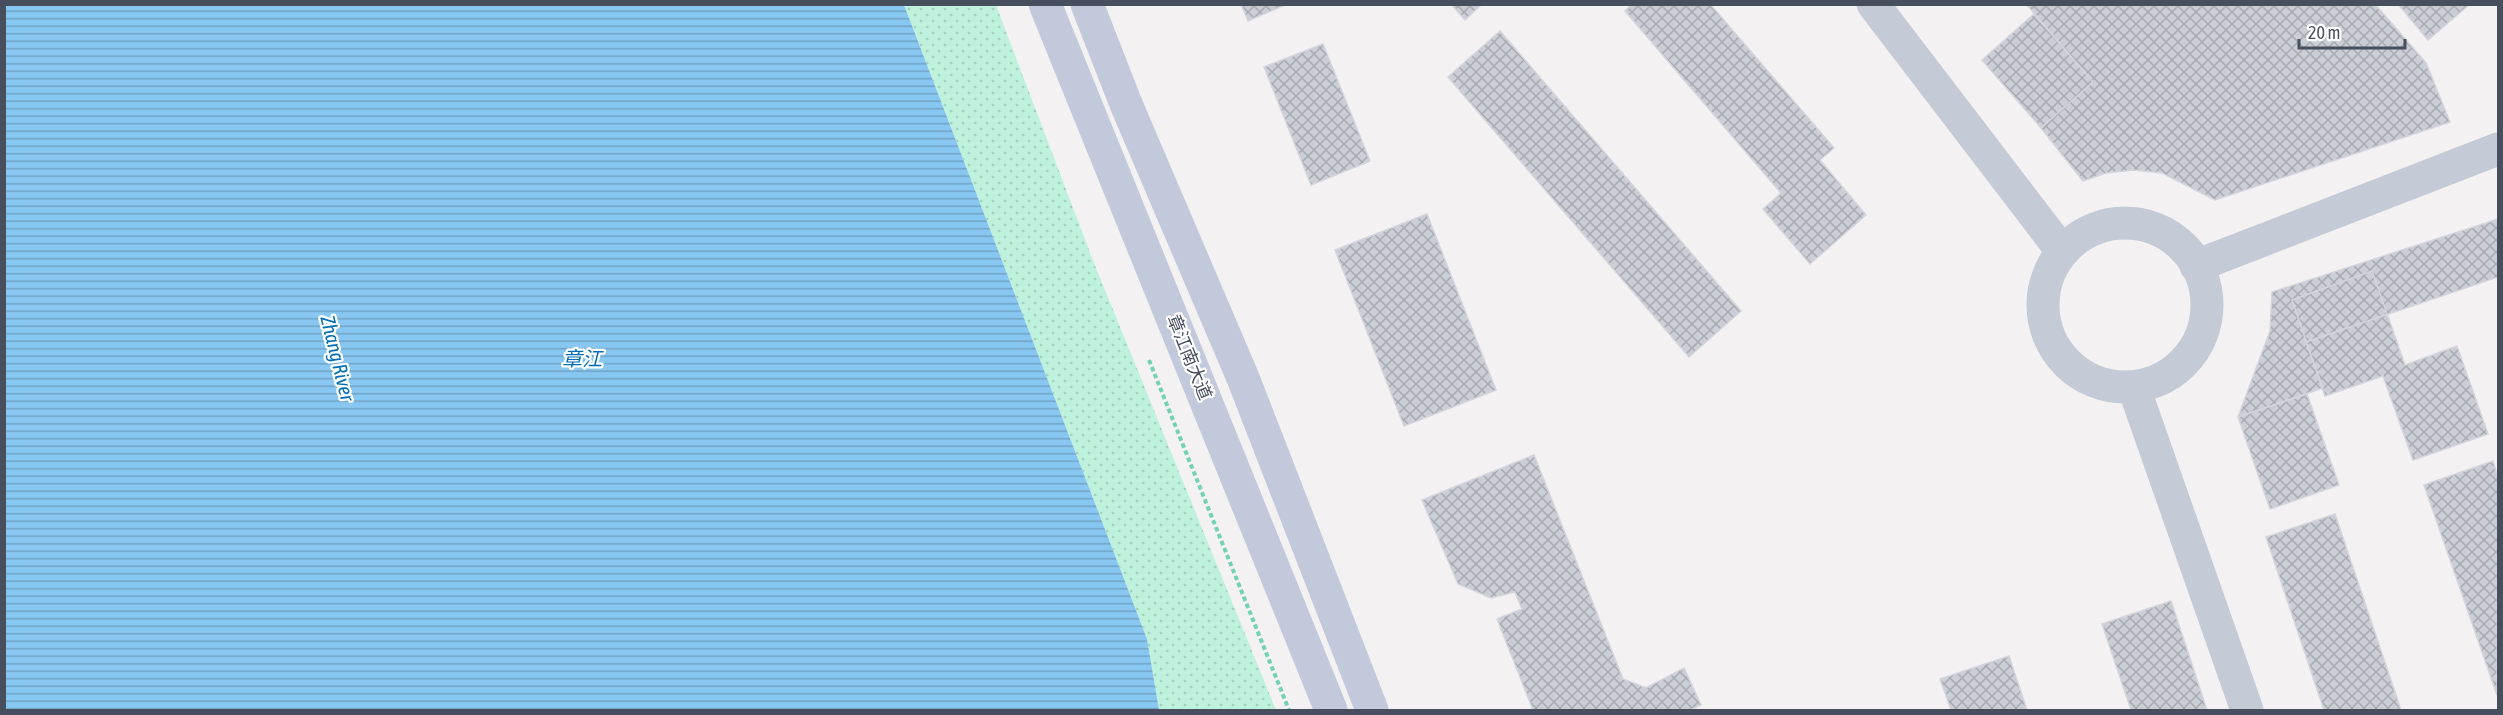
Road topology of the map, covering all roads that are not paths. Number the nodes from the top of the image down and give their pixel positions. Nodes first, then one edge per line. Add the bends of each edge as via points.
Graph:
1 (1045, 4) edge
2 (1087, 4) edge
3 (1873, 4) edge
4 (2499, 149) edge
5 (2062, 251) junction
6 (2196, 266) junction
7 (2134, 388) junction
8 (1331, 711) edge
9 (1372, 711) edge
10 (2247, 711) edge

1 - 8 main road, 章江南大道
2 - 9 main road via 1243,378
3 - 5 street
4 - 6 street
5 - 6 street via 2078,236 2097,227 2140,224 2160,230 2178,242
5 - 7 street via 2043,289 2046,333 2071,369 2091,381
6 - 7 street via 2207,297 2207,318 2200,338 2190,357 2174,372
7 - 10 street

